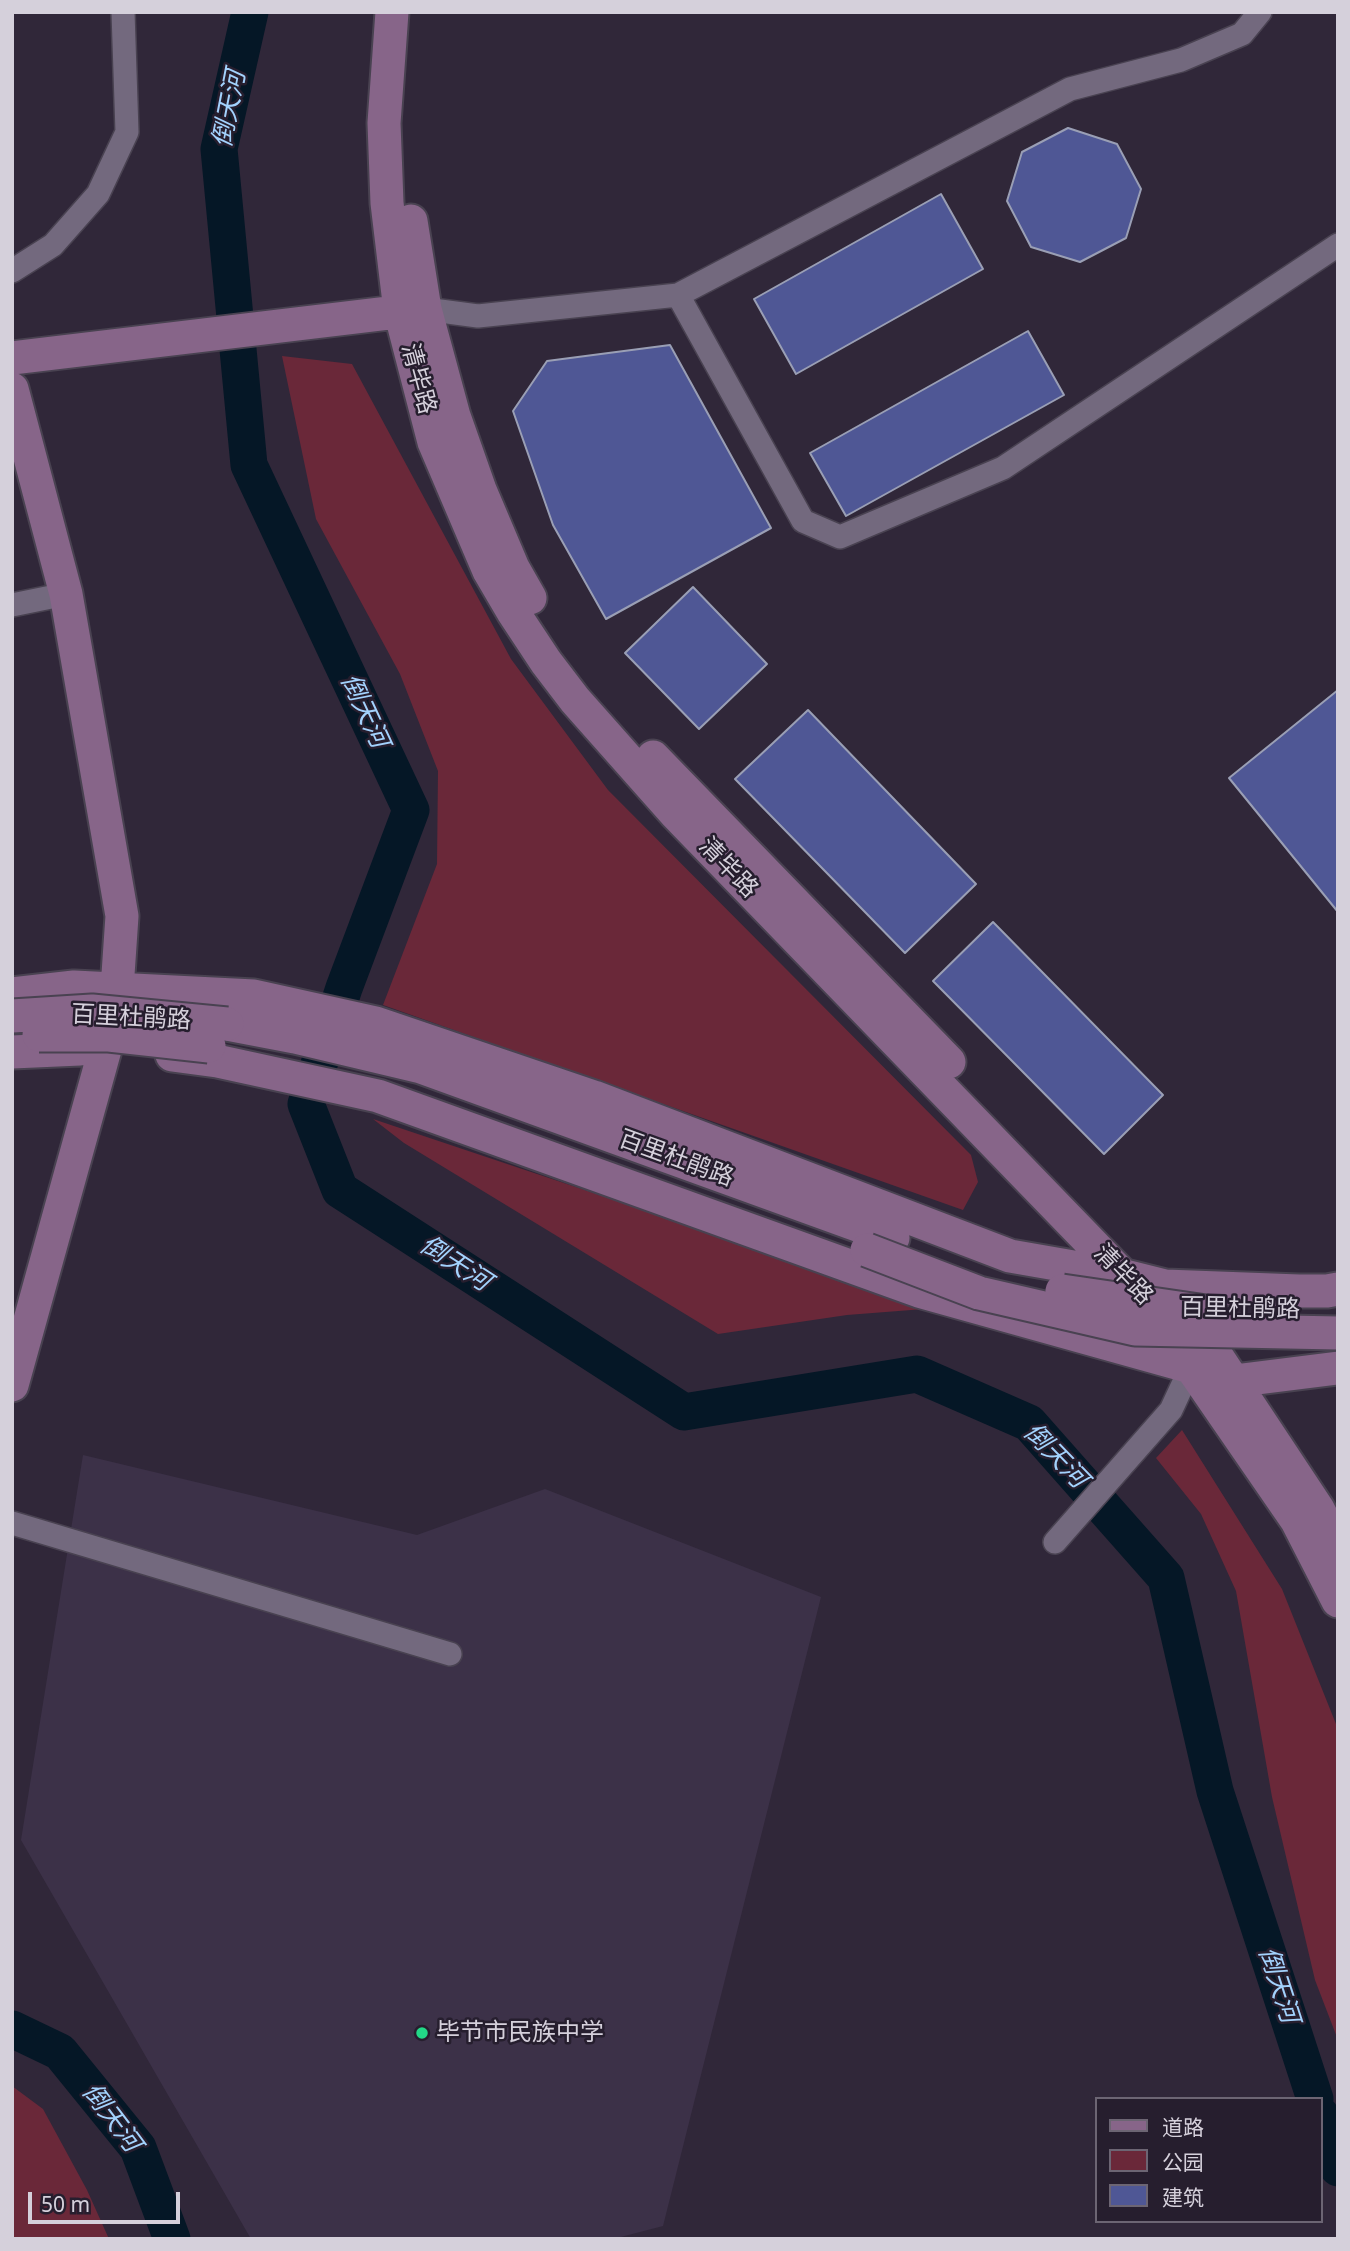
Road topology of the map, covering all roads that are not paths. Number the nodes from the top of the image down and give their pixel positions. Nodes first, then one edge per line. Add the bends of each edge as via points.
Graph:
1 (123, 12) edge
2 (392, 12) edge
3 (414, 12) edge
4 (1260, 12) edge
5 (1338, 244) edge
6 (12, 271) edge
7 (678, 295) junction
8 (412, 310) junction
9 (12, 358) edge
10 (12, 389) edge
11 (66, 594) junction
12 (12, 605) edge
13 (117, 989) junction
14 (12, 994) edge
15 (12, 1016) edge
16 (12, 1036) edge
17 (107, 1041) junction
18 (12, 1052) edge
19 (1125, 1276) junction
20 (1165, 1286) junction
21 (1338, 1289) edge
22 (1338, 1309) edge
23 (1338, 1333) edge
24 (1191, 1367) junction
25 (1338, 1368) edge
26 (1234, 1381) junction
27 (12, 1385) edge
28 (12, 1523) edge
29 (1055, 1542) dead end
30 (1338, 1548) edge
31 (1338, 1601) edge
32 (450, 1654) dead end

1 - 6 street via 127,132 98,194 53,245
2 - 8 main road, 清毕路 via 384,123 387,203
3 - 8 main road via 401,132
4 - 7 street via 1242,34 1181,61 1070,89
5 - 7 street via 1003,468 840,537 803,521
7 - 8 street via 478,316
8 - 9 main road
8 - 19 main road, 清毕路 via 434,442 489,571 546,662 676,814
8 - 20 main road via 508,557 583,679
10 - 11 main road
11 - 12 street
11 - 13 main road via 122,916
13 - 14 main road via 74,987
13 - 17 main road
13 - 19 main road via 261,998 376,1023 594,1097 1010,1256
15 - 22 main road, 百里杜鹃路, bridge via 92,1011 227,1024 421,1067 999,1280 1211,1313
16 - 17 main road, 百里杜鹃路, bridge
17 - 18 main road
17 - 23 main road, 百里杜鹃路, bridge via 209,1046 405,1088 992,1296 1135,1329
17 - 24 main road via 379,1096 919,1291
17 - 27 main road
19 - 20 main road
19 - 24 main road, 清毕路 via 1162,1317
20 - 21 main road
20 - 26 main road via 1181,1301
24 - 26 main road
24 - 29 street via 1171,1410
24 - 31 main road, 清毕路 via 1297,1521
25 - 26 main road
26 - 30 main road via 1318,1509
28 - 32 street

